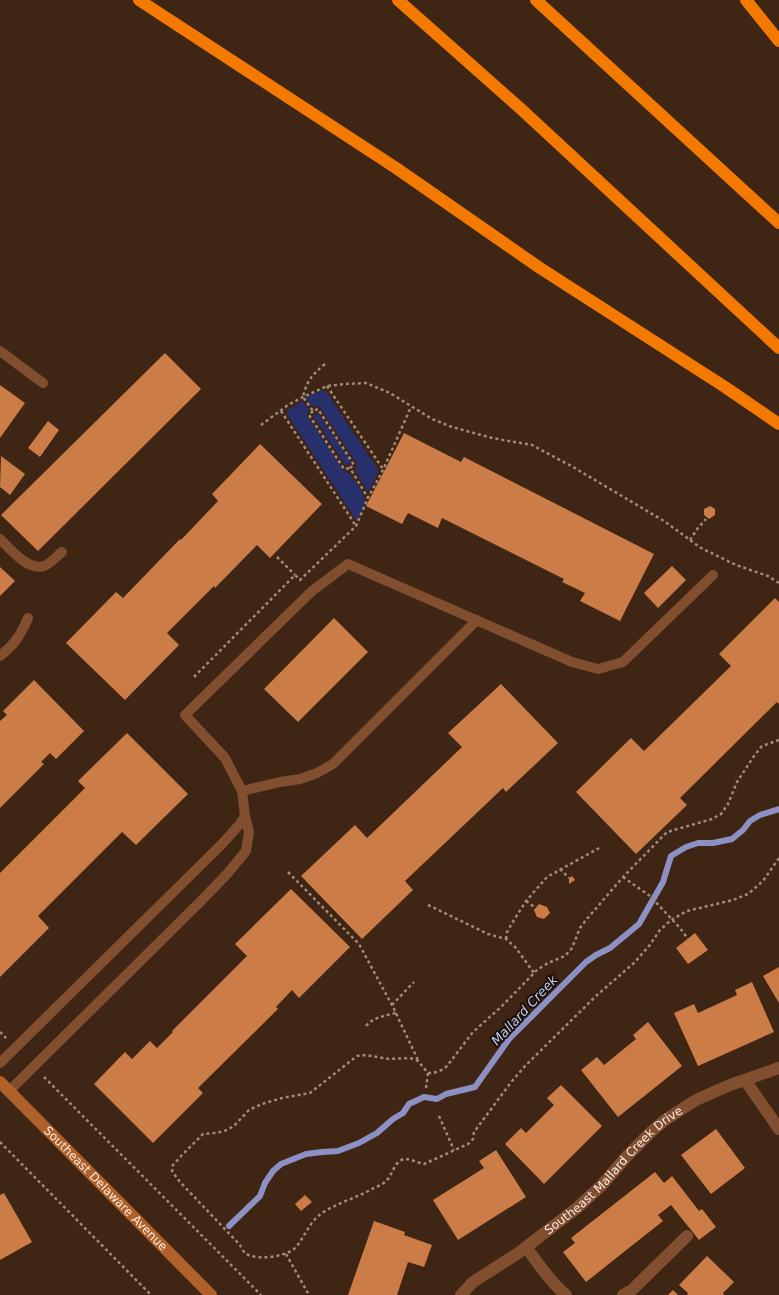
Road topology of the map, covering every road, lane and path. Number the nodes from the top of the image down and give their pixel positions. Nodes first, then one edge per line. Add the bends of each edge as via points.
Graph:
1 (140, 0) edge
2 (398, 0) edge
3 (536, 0) edge
4 (746, 0) edge
5 (779, 41) edge
6 (779, 223) edge
7 (779, 348) edge
8 (0, 351) edge
9 (325, 364) dead end
10 (43, 383) dead end
11 (327, 386) junction
12 (303, 397) junction
13 (410, 407) junction
14 (281, 411) junction
15 (313, 411) junction
16 (779, 424) edge
17 (261, 426) dead end
18 (350, 468) junction
19 (383, 470) junction
20 (368, 498) junction
21 (706, 519) dead end
22 (356, 526) junction
23 (0, 539) edge
24 (690, 540) junction
25 (62, 552) dead end
26 (278, 557) dead end
27 (295, 575) junction
28 (713, 575) dead end
29 (779, 583) edge
30 (28, 618) dead end
31 (477, 620) junction
32 (0, 656) edge
33 (194, 677) dead end
34 (779, 740) edge
35 (242, 791) junction
36 (245, 816) junction
37 (601, 847) dead end
38 (779, 858) edge
39 (560, 869) junction
40 (288, 872) dead end
41 (623, 877) junction
42 (569, 878) dead end
43 (526, 901) junction
44 (428, 905) dead end
45 (536, 908) dead end
46 (671, 920) junction
47 (506, 939) junction
48 (688, 939) dead end
49 (534, 973) junction
50 (414, 982) dead end
51 (392, 1005) junction
52 (396, 1013) junction
53 (366, 1026) dead end
54 (0, 1032) edge
55 (16, 1048) junction
56 (418, 1061) junction
57 (0, 1063) edge
58 (34, 1066) junction
59 (779, 1068) edge
60 (428, 1073) junction
61 (745, 1080) junction
62 (0, 1082) edge
63 (426, 1088) dead end
64 (9, 1091) junction
65 (439, 1116) dead end
66 (779, 1129) edge
67 (0, 1142) edge
68 (454, 1150) junction
69 (687, 1236) dead end
70 (526, 1247) junction
71 (286, 1254) junction
72 (151, 1295) edge
73 (210, 1295) edge
74 (261, 1295) edge
75 (309, 1295) edge
76 (461, 1295) edge
77 (566, 1295) edge
78 (623, 1295) edge

1 - 16 highway via 396,168 540,268
2 - 7 highway
3 - 6 highway
4 - 5 highway
8 - 10 lane
9 - 12 path via 310,378
11 - 12 path
11 - 13 path via 366,383 390,393
11 - 19 path
12 - 14 path
12 - 15 path
13 - 19 path
13 - 24 path via 432,419 472,434 532,446 664,521
14 - 17 path
14 - 22 path
15 - 18 path via 309,415 344,469
15 - 18 path via 318,409 354,465
18 - 20 path
19 - 20 path
20 - 22 path
21 - 24 path
22 - 27 path via 300,580
23 - 25 lane via 17,556 32,566 44,566
24 - 29 path via 717,557 768,576
26 - 27 path
27 - 33 path
28 - 31 lane via 623,662 598,669 572,662
30 - 32 lane via 13,645
31 - 35 lane via 333,764 300,779
31 - 35 lane via 348,564 312,591 185,715 225,758
34 - 41 path via 762,746 754,756 721,814 667,832
35 - 36 lane
36 - 55 lane via 222,844
36 - 58 lane via 249,832 246,851 227,874
37 - 39 path
38 - 46 path via 763,881 748,894 687,911
39 - 42 path
39 - 43 path via 547,877
40 - 51 path via 359,944
41 - 46 path via 650,896
41 - 49 path via 583,924 572,948 565,956 548,963
43 - 45 path
43 - 47 path via 507,932
44 - 47 path via 482,931
46 - 48 path
46 - 68 path via 635,962 545,1045 512,1081 468,1144
47 - 49 path
49 - 60 path via 473,1032 447,1066 435,1073
50 - 51 path
51 - 52 path
52 - 53 path via 380,1016
52 - 56 path
54 - 55 path
55 - 57 lane
56 - 60 path
56 - 71 path via 410,1058 357,1056 310,1093 262,1104 249,1110 227,1130 204,1134 173,1165 172,1171 180,1182 244,1252 262,1258
58 - 64 lane
58 - 74 path
59 - 61 street, Southeast Mallard Creek Drive
60 - 63 path
61 - 66 street
61 - 70 street, Southeast Mallard Creek Drive via 696,1100 665,1120 628,1155 602,1185
62 - 64 main road, Southeast Delaware Avenue
64 - 73 main road, Southeast Delaware Avenue
65 - 68 path
67 - 72 path
68 - 71 path via 430,1163 416,1163 403,1159 398,1162 386,1182 317,1217 293,1249
69 - 78 street via 632,1290
70 - 76 street, Southeast Mallard Creek Drive via 473,1282
70 - 77 street via 559,1290
71 - 75 path

